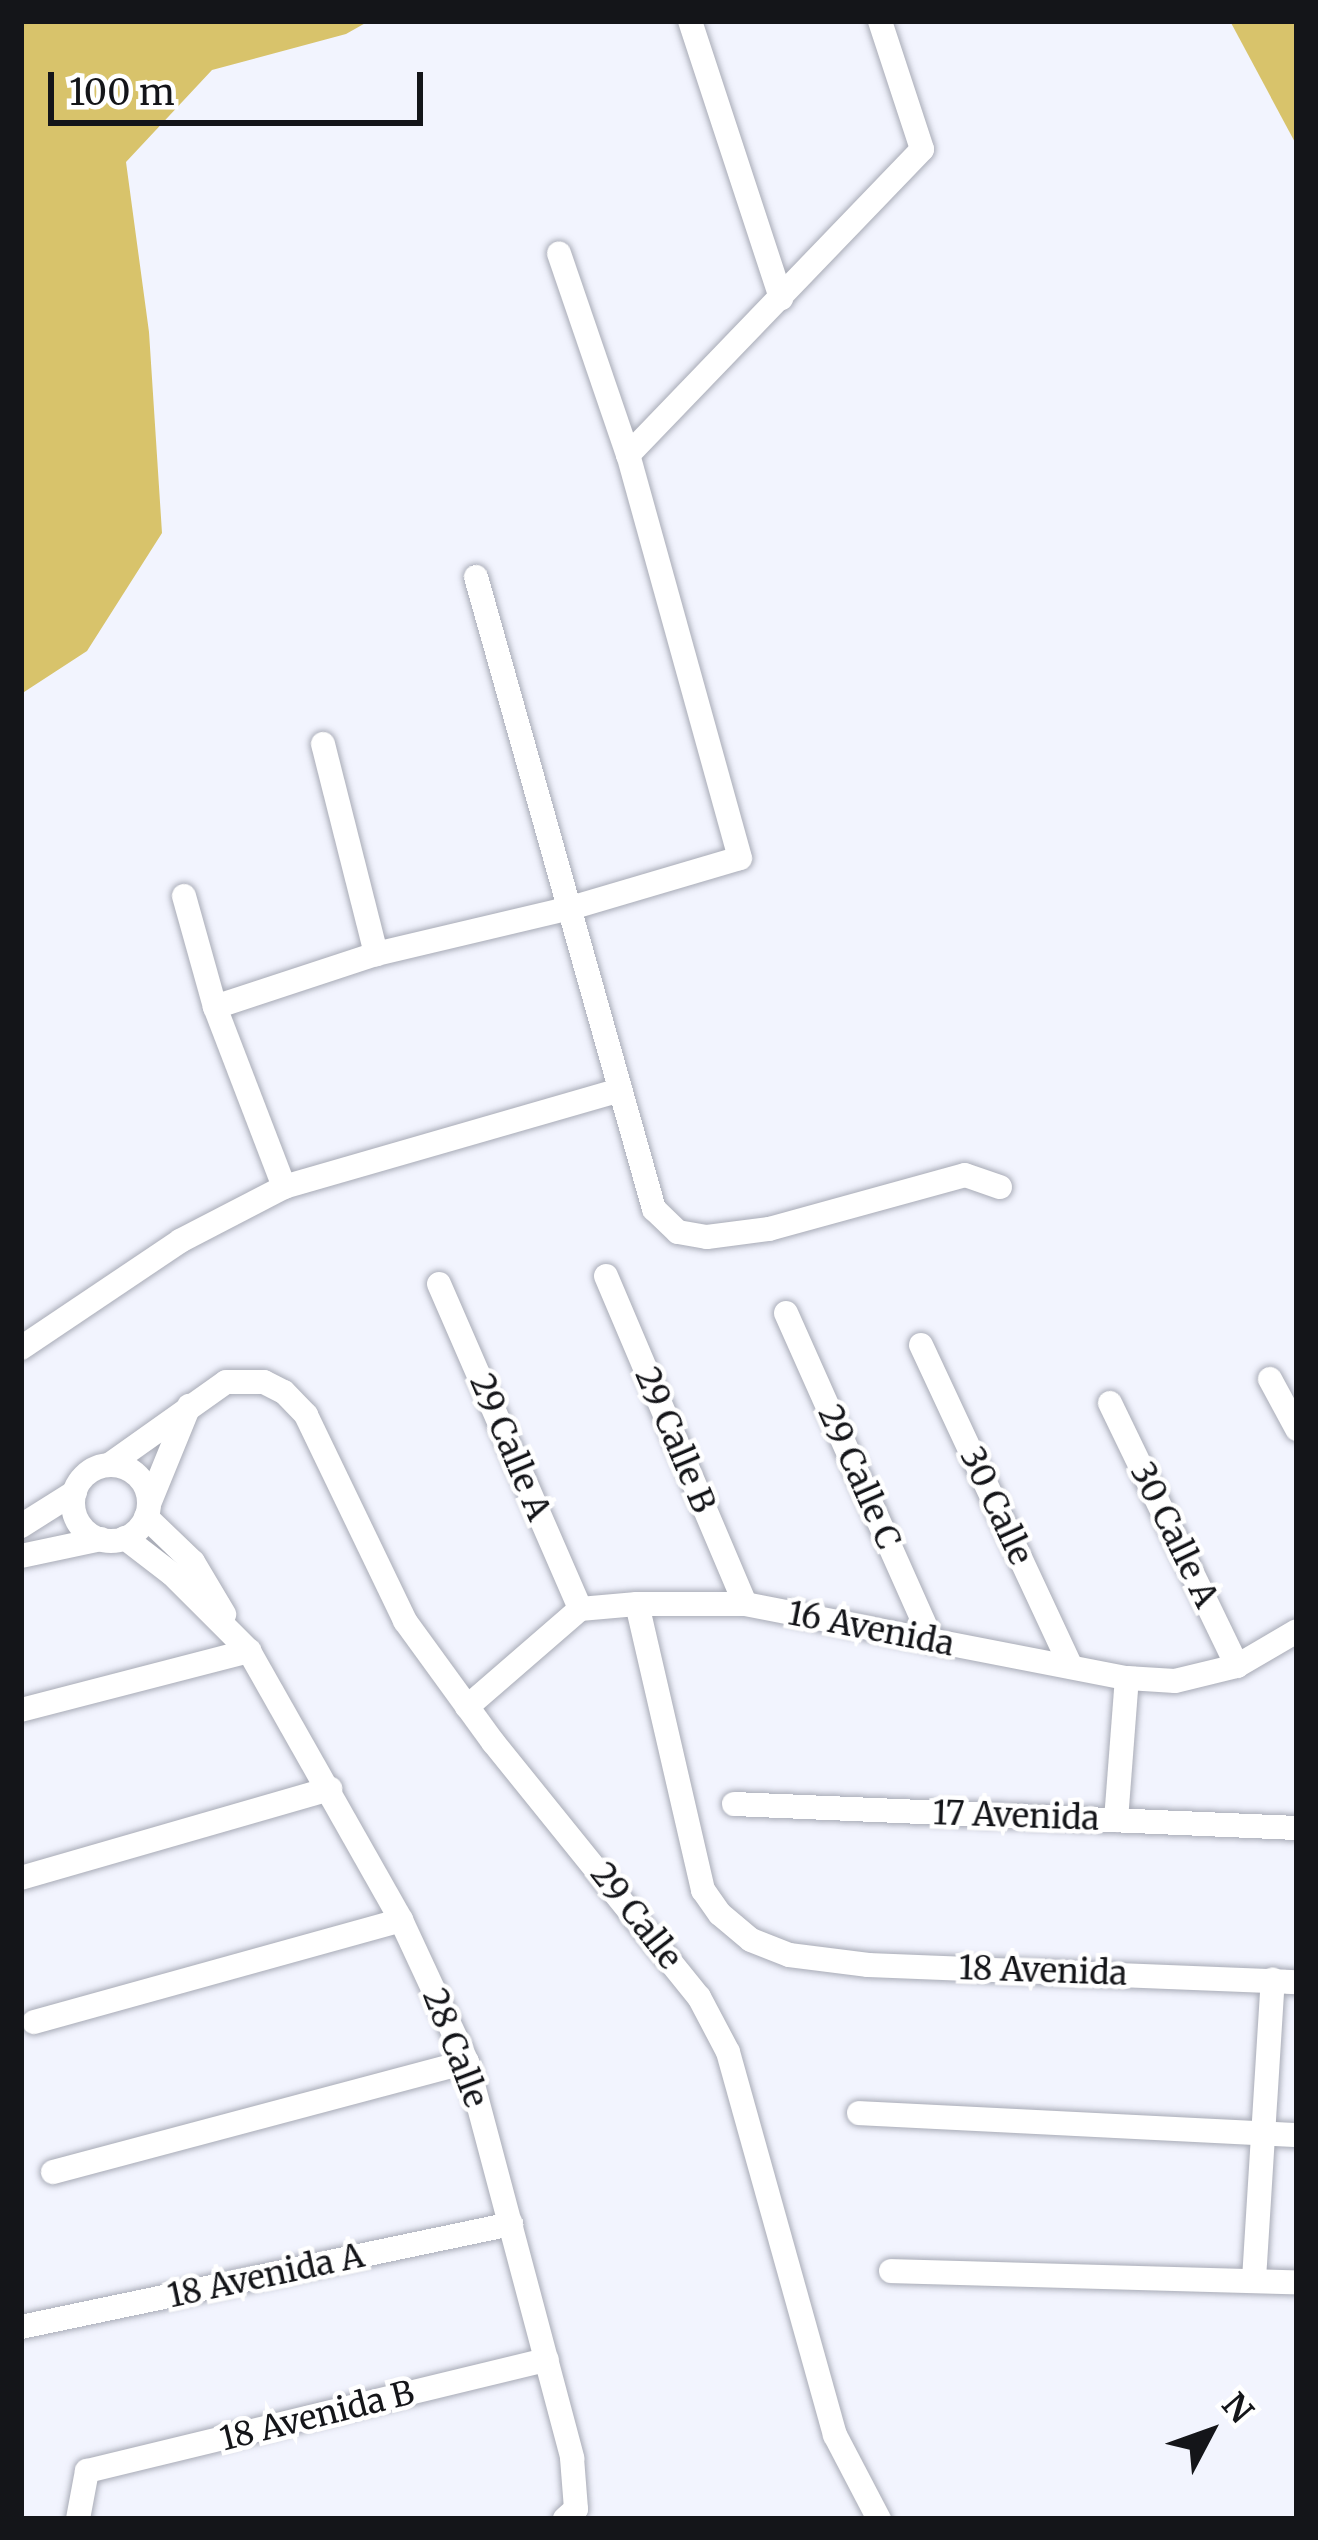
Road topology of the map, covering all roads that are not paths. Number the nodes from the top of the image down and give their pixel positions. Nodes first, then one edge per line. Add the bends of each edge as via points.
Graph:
1 (690, 21) edge
2 (880, 21) edge
3 (559, 254) dead end
4 (781, 298) junction
5 (628, 455) junction
6 (476, 577) dead end
7 (323, 744) dead end
8 (184, 896) dead end
9 (567, 909) junction
10 (376, 955) junction
11 (214, 1007) junction
12 (620, 1090) junction
13 (284, 1186) junction
14 (1000, 1187) dead end
15 (606, 1276) dead end
16 (440, 1284) dead end
17 (786, 1313) dead end
18 (920, 1345) dead end
19 (21, 1348) edge
20 (1270, 1379) dead end
21 (1110, 1403) dead end
22 (190, 1405) junction
23 (1297, 1429) edge
24 (109, 1465) junction
25 (75, 1492) junction
26 (147, 1510) junction
27 (21, 1526) edge
28 (113, 1539) junction
29 (21, 1556) edge
30 (637, 1604) junction
31 (745, 1604) junction
32 (580, 1609) junction
33 (230, 1627) junction
34 (1297, 1631) edge
35 (932, 1641) junction
36 (248, 1651) junction
37 (1238, 1666) junction
38 (1071, 1667) junction
39 (1127, 1678) junction
40 (467, 1707) junction
41 (21, 1710) edge
42 (330, 1789) junction
43 (734, 1804) dead end
44 (1116, 1820) junction
45 (1297, 1828) edge
46 (21, 1878) edge
47 (401, 1920) junction
48 (1285, 1981) edge
49 (34, 2021) dead end
50 (467, 2062) junction
51 (859, 2113) dead end
52 (1263, 2132) junction
53 (1297, 2134) edge
54 (53, 2172) dead end
55 (511, 2224) junction
56 (891, 2270) dead end
57 (1254, 2279) junction
58 (1297, 2282) edge
59 (21, 2327) edge
60 (547, 2360) junction
61 (570, 2514) edge
62 (78, 2519) edge
63 (879, 2519) edge

1 - 4 street
2 - 4 street via 922,149
3 - 5 street
4 - 5 street
5 - 9 street via 740,858
6 - 9 street
7 - 10 street
8 - 11 street
9 - 10 street
9 - 12 street
10 - 11 street
11 - 13 street
12 - 13 street
12 - 14 street via 654,1210 678,1232 770,1229 965,1175
13 - 19 street via 180,1240
15 - 31 street, 29 Calle B
16 - 32 street, 29 Calle A
17 - 35 street, 29 Calle C
18 - 38 street, 30 Calle
20 - 23 street
21 - 37 street, 30 Calle A
22 - 24 street
22 - 26 street
22 - 40 street, 29 Calle via 226,1382 264,1382 306,1415 405,1621
24 - 25 street via 88,1473
24 - 26 street via 139,1478
25 - 27 street
25 - 28 street via 78,1521
26 - 28 street
26 - 33 street, 28 Calle via 215,1593
28 - 29 street
28 - 33 street, 28 Calle
30 - 31 street, 16 Avenida
30 - 32 street, 16 Avenida
30 - 48 street, 18 Avenida via 703,1890 752,1940 868,1965
31 - 35 street, 16 Avenida
32 - 40 street
33 - 36 street, 28 Calle
34 - 37 street, 16 Avenida
35 - 38 street, 16 Avenida
36 - 41 street
36 - 42 street, 28 Calle
37 - 39 street, 16 Avenida via 1175,1681
38 - 39 street, 16 Avenida
39 - 44 street
40 - 63 street, 29 Calle via 699,1997 728,2052 836,2434
42 - 46 street
42 - 47 street, 28 Calle
43 - 44 street, 17 Avenida
44 - 45 street, 17 Avenida
47 - 49 street
47 - 50 street, 28 Calle
48 - 52 street
50 - 54 street
50 - 55 street, 28 Calle
51 - 52 street
52 - 53 street
52 - 57 street
55 - 59 street, 18 Avenida A
55 - 60 street, 28 Calle
56 - 57 street
57 - 58 street
60 - 61 street, 28 Calle via 572,2458
60 - 62 street, 18 Avenida B via 87,2471

